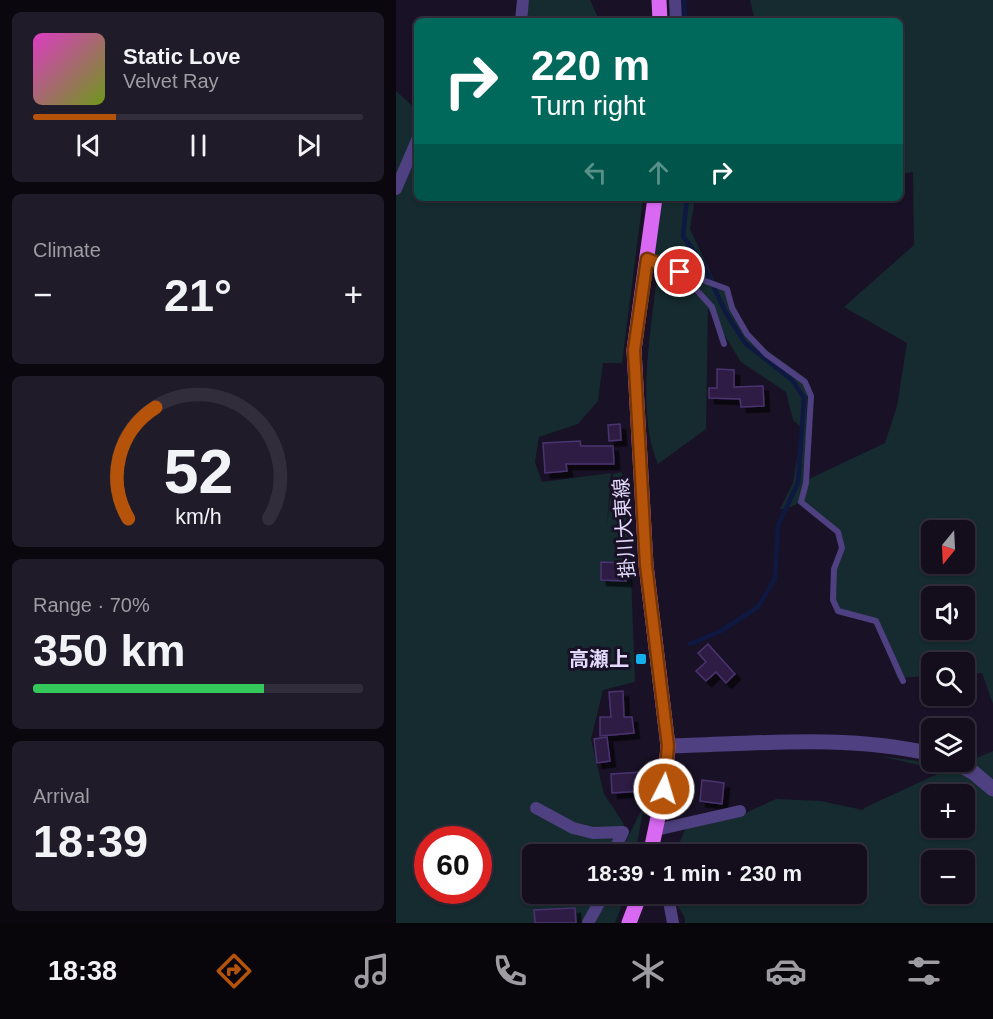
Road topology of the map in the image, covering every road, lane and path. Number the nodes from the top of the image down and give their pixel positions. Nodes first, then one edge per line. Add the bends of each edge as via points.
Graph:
1 (523, 0) edge
2 (659, 0) edge
3 (675, 0) edge
4 (521, 18) edge
5 (660, 18) edge
6 (676, 18) edge
7 (414, 147) edge
8 (396, 189) edge
9 (655, 201) edge
10 (647, 259) junction
11 (680, 272) junction
12 (724, 344) dead end
13 (903, 681) dead end
14 (668, 746) junction
15 (921, 751) edge
16 (972, 772) edge
17 (993, 789) edge
18 (536, 808) dead end
19 (740, 811) dead end
20 (656, 830) junction
21 (617, 844) edge
22 (653, 844) edge
23 (598, 904) edge
24 (636, 904) edge
25 (670, 904) edge
26 (588, 923) edge
27 (629, 923) edge
28 (674, 923) edge

1 - 4 street
2 - 5 main road
3 - 6 street
7 - 8 street
9 - 10 main road, 掛川大東線
10 - 11 lane
10 - 14 main road, 掛川大東線 via 634,350 646,565
11 - 12 lane via 712,307
11 - 13 lane via 727,289 732,308 747,334 766,354 805,382 811,396 806,483 801,502 838,532 842,548 834,569 833,600 838,610 876,621
14 - 15 street via 810,742
14 - 20 main road, 掛川大東線
16 - 17 street
18 - 21 street via 573,828 593,833 623,832
19 - 20 street
20 - 22 main road, 掛川大東線
23 - 26 street
24 - 27 main road
25 - 28 street

